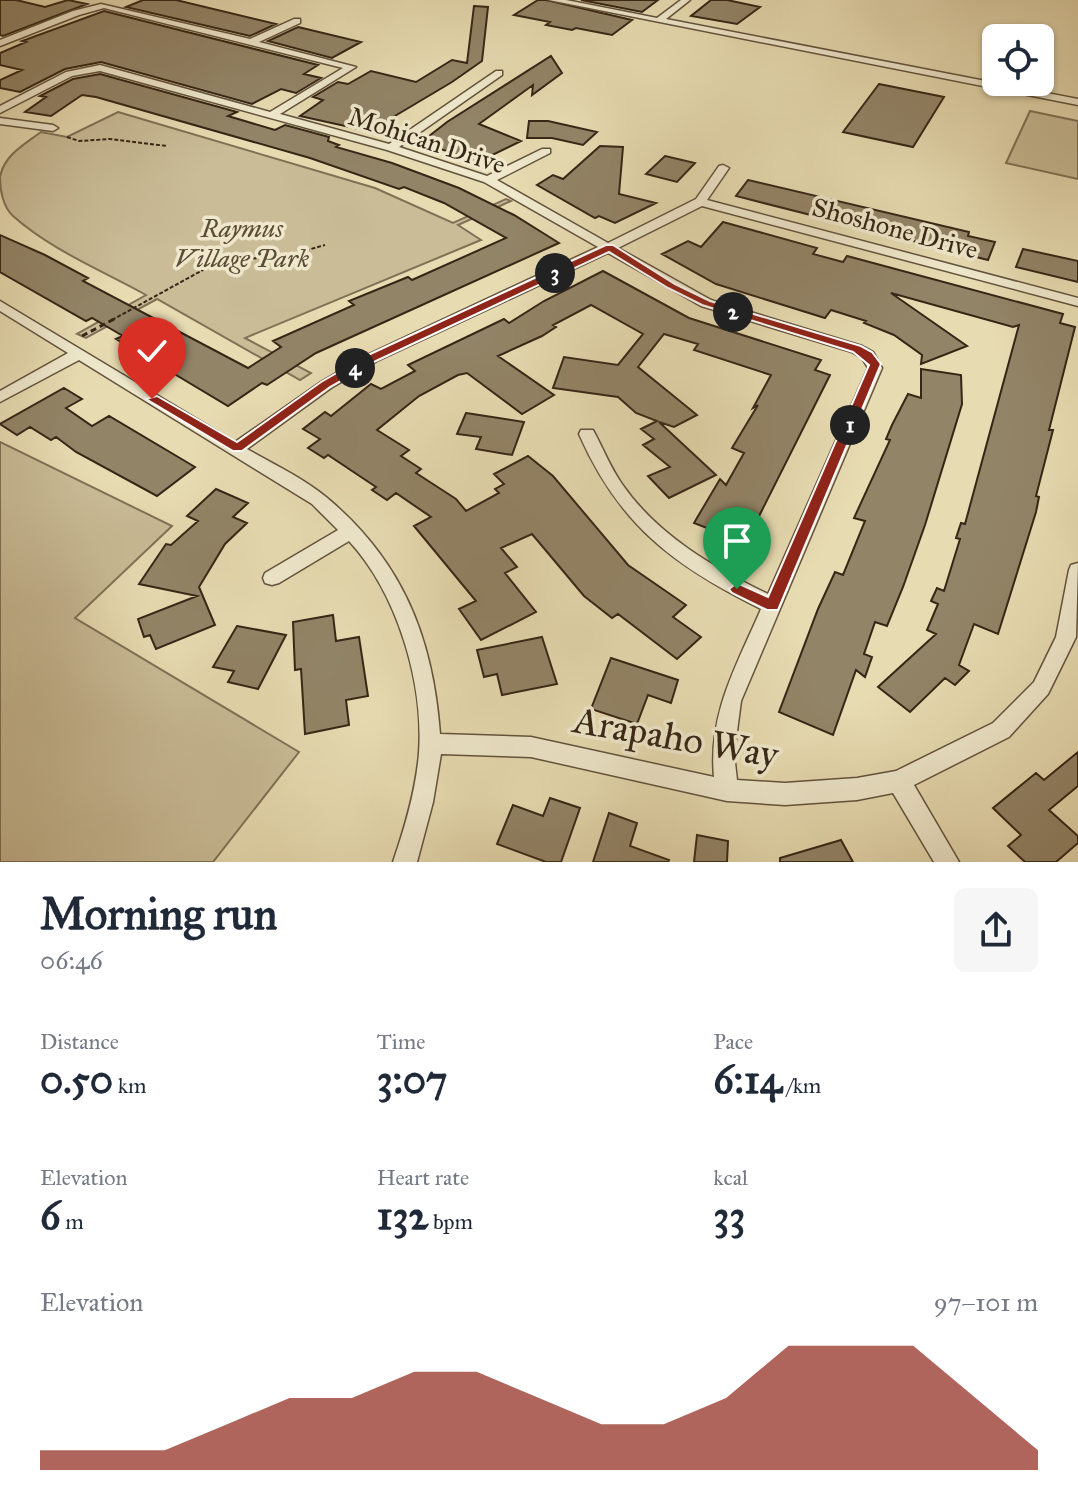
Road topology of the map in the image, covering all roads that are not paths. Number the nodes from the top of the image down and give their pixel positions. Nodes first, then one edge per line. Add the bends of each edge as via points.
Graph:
1 (553, 0) edge
2 (686, 0) edge
3 (297, 21) dead end
4 (658, 21) junction
5 (253, 41) junction
6 (0, 43) edge
7 (499, 73) dead end
8 (1078, 102) edge
9 (0, 110) edge
10 (272, 115) junction
11 (0, 121) edge
12 (53, 128) dead end
13 (391, 148) junction
14 (546, 151) dead end
15 (723, 168) dead end
16 (488, 180) junction
17 (700, 202) junction
18 (610, 247) junction
19 (1078, 302) edge
20 (0, 305) edge
21 (80, 345) junction
22 (0, 397) edge
23 (587, 434) dead end
24 (237, 448) junction
25 (351, 531) junction
26 (1078, 570) edge
27 (272, 578) dead end
28 (772, 605) junction
29 (430, 744) junction
30 (899, 781) junction
31 (727, 790) junction
32 (405, 862) edge
33 (947, 862) edge

1 - 4 street
2 - 4 street
3 - 5 street
4 - 8 street
5 - 6 street via 99,6
5 - 10 street via 351,67
7 - 13 street
9 - 10 street, Mohican Drive via 79,70 110,70
10 - 13 street, Mohican Drive
11 - 12 street
13 - 16 street, Mohican Drive
14 - 16 street
15 - 17 street
16 - 18 street, Mohican Drive
17 - 18 street
17 - 19 street, Shoshone Drive
18 - 24 street via 372,358
18 - 28 street, Mohican Drive via 706,303 857,349 873,361 875,368
20 - 21 street
21 - 22 street
21 - 24 street
23 - 28 street via 598,463 656,536 693,564
24 - 25 street via 318,500
25 - 27 street
25 - 29 street via 400,600 418,655
26 - 30 street, Arapaho Way via 1066,637 1041,688 1001,730
28 - 31 street via 731,701 723,754
29 - 31 street, Arapaho Way via 531,747
29 - 32 street
30 - 31 street, Arapaho Way via 785,794
30 - 33 street

